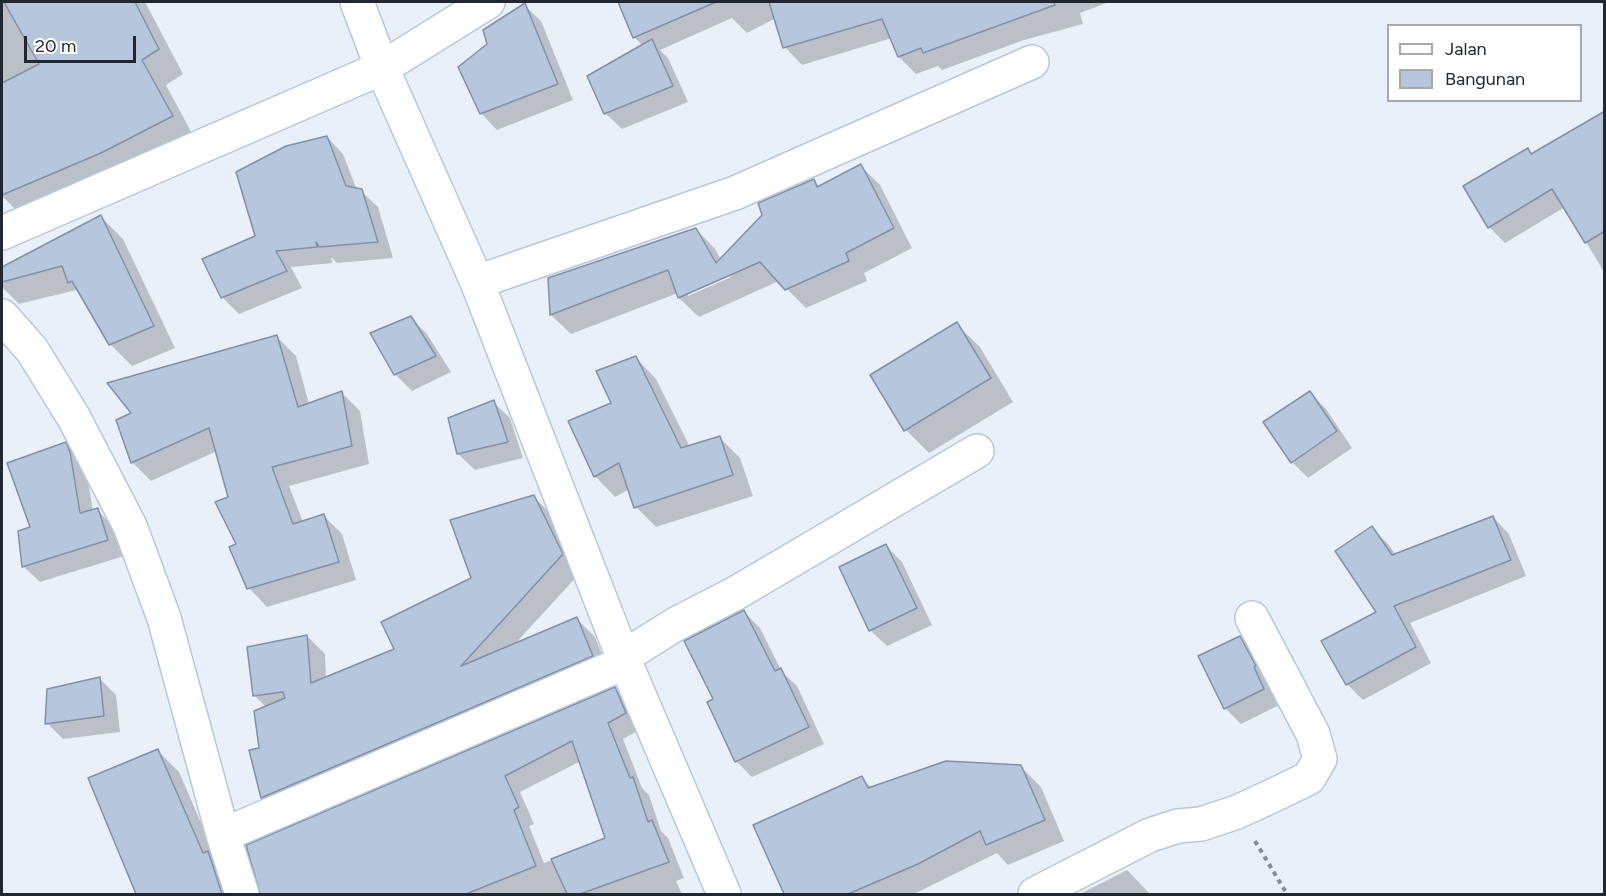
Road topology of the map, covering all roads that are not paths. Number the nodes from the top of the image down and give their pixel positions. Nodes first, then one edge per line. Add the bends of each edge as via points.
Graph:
1 (357, 2) edge
2 (488, 2) edge
3 (1032, 62) dead end
4 (382, 68) junction
5 (2, 233) edge
6 (477, 282) junction
7 (2, 316) edge
8 (977, 451) dead end
9 (1252, 618) dead end
10 (625, 659) junction
11 (223, 835) junction
12 (243, 894) edge
13 (724, 894) edge
14 (1035, 894) edge

1 - 4 street
2 - 4 street
3 - 6 street via 735,193
4 - 5 street
4 - 6 street
6 - 10 street
7 - 11 street via 32,350 74,418 130,526 164,618
8 - 10 street via 736,593 676,624
9 - 14 street via 1313,734 1320,759 1308,778 1237,812 1150,835
10 - 11 street
10 - 13 street
11 - 12 street

